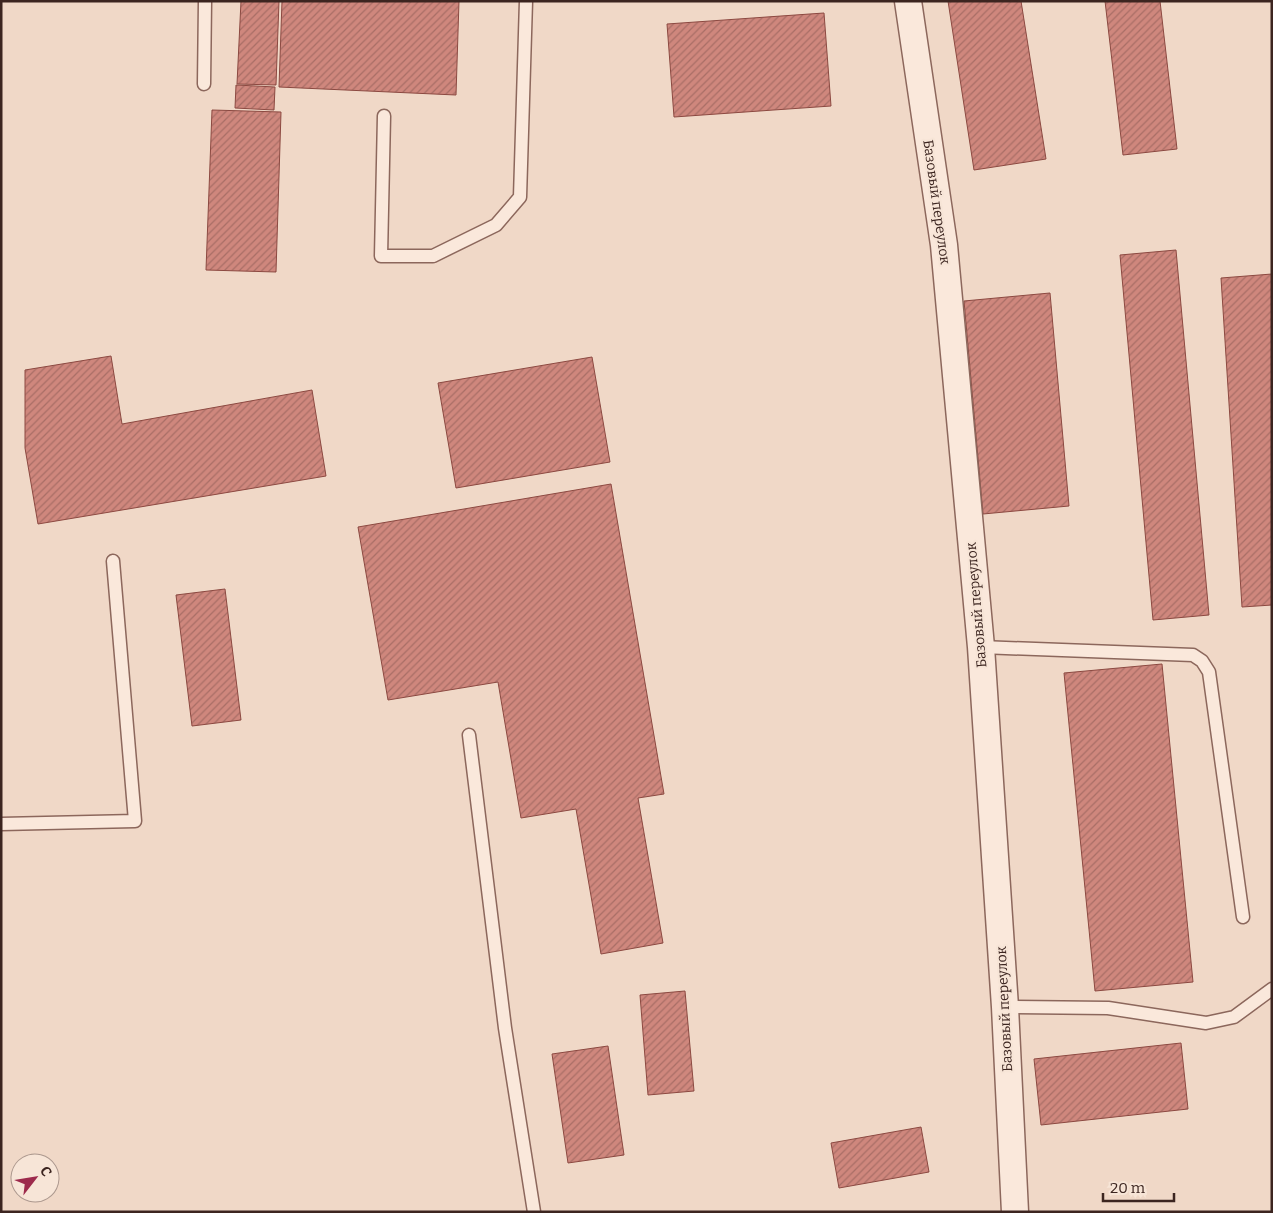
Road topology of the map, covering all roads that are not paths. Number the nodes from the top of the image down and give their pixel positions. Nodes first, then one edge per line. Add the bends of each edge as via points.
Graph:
1 (205, 1) edge
2 (526, 1) edge
3 (908, 1) edge
4 (204, 84) dead end
5 (384, 116) dead end
6 (113, 561) dead end
7 (981, 647) junction
8 (469, 735) dead end
9 (1, 824) edge
10 (1243, 917) dead end
11 (1272, 989) edge
12 (1005, 1007) junction
13 (534, 1212) edge
14 (1015, 1212) edge

1 - 4 lane
2 - 5 lane via 520,197 496,226 433,256 381,256
3 - 7 street, Базовый переулок via 944,245
6 - 9 lane via 136,821
7 - 10 lane via 1193,655 1202,661 1209,672
7 - 12 street, Базовый переулок
8 - 13 lane via 505,1028
11 - 12 lane via 1234,1017 1206,1023 1108,1008
12 - 14 street, Базовый переулок

